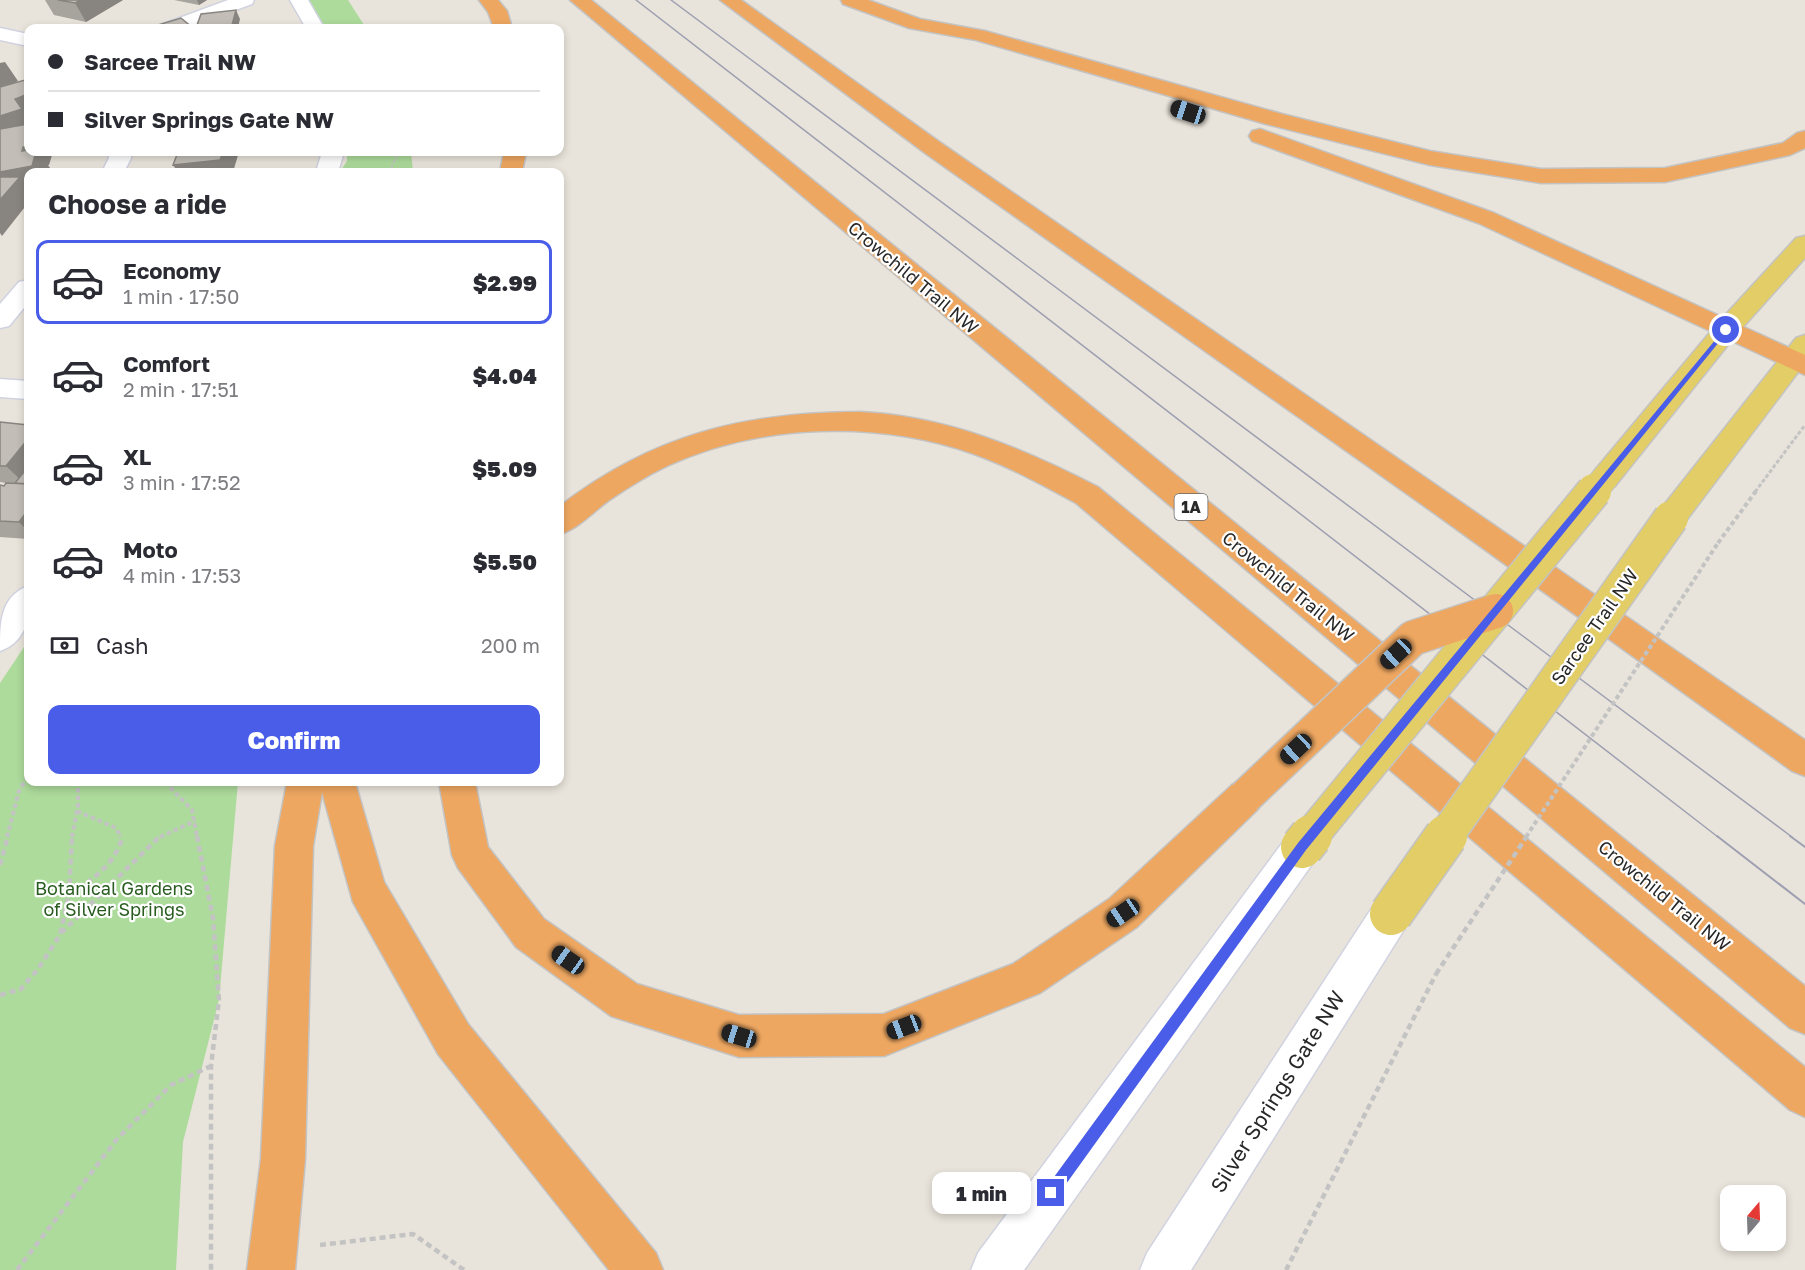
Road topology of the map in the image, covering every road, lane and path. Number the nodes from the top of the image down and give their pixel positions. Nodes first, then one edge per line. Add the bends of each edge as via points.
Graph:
1 (244, 0) edge
2 (299, 0) edge
3 (488, 0) edge
4 (579, 0) edge
5 (729, 0) edge
6 (850, 0) edge
7 (181, 24) edge
8 (313, 24) edge
9 (502, 24) edge
10 (916, 24) junction
11 (0, 34) edge
12 (24, 39) edge
13 (1805, 138) edge
14 (1805, 243) edge
15 (24, 293) edge
16 (0, 320) edge
17 (1726, 330) junction
18 (1800, 356) edge
19 (0, 387) edge
20 (24, 390) edge
21 (1805, 424) edge
22 (564, 519) edge
23 (24, 604) edge
24 (1496, 611) junction
25 (0, 637) edge
26 (1805, 760) edge
27 (24, 782) edge
28 (78, 786) edge
29 (169, 786) edge
30 (304, 786) edge
31 (338, 786) edge
32 (459, 786) edge
33 (77, 811) junction
34 (195, 821) junction
35 (1302, 847) joint
36 (0, 865) edge
37 (69, 894) junction
38 (1391, 914) joint
39 (60, 935) junction
40 (0, 995) edge
41 (1805, 1013) edge
42 (211, 1065) junction
43 (1805, 1095) edge
44 (315, 1246) dead end
45 (16, 1270) edge
46 (211, 1270) edge
47 (272, 1270) edge
48 (464, 1270) edge
49 (639, 1270) edge
50 (995, 1270) edge
51 (1164, 1270) edge
52 (1287, 1270) edge

1 - 7 street
2 - 8 street
3 - 9 highway
4 - 41 highway, Crowchild Trail NW / 1A
5 - 26 highway via 943,155
6 - 10 highway
10 - 13 highway via 978,35 1430,158 1541,176 1665,175 1790,148
10 - 17 highway via 1301,149 1486,218
11 - 12 street
14 - 17 main road
15 - 16 street
17 - 18 highway
17 - 24 main road, bridge
18 - 38 main road, Sarcee Trail NW, bridge via 1671,518
19 - 20 street
21 - 52 path, bridge via 1718,543 1436,974
22 - 43 highway via 597,493 662,456 731,434 801,423 888,423 968,441 1032,467 1087,495
23 - 25 street
24 - 32 highway, bridge via 1413,638 1123,913 1026,979 884,1035 739,1036 626,1001 530,933 471,855
24 - 35 main road, bridge
27 - 36 path via 18,790
28 - 33 path
29 - 34 path via 192,810
30 - 47 highway via 294,846 283,1159
31 - 49 highway via 368,889 453,1039
33 - 37 path via 72,830
33 - 37 path via 116,828 122,839 109,865
34 - 39 path via 158,838
34 - 42 path via 213,918 219,1000
35 - 50 street
37 - 39 path
38 - 51 street, Silver Springs Gate NW
39 - 40 path via 21,989
42 - 45 path via 171,1085 117,1139
42 - 46 path
44 - 48 path via 413,1234

